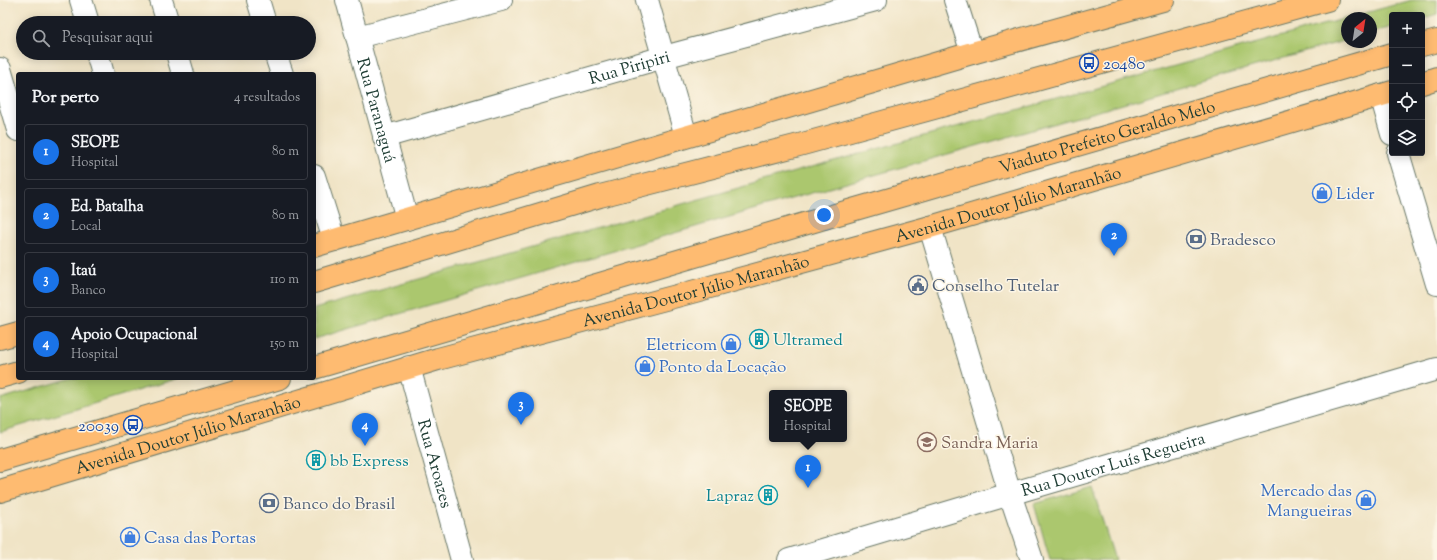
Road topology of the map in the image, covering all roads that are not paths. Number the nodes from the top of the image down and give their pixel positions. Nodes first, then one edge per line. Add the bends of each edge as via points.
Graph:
1 (82, 0) edge
2 (161, 0) edge
3 (258, 0) edge
4 (347, 0) edge
5 (501, 0) edge
6 (647, 0) edge
7 (876, 0) edge
8 (955, 0) edge
9 (1163, 0) edge
10 (1327, 0) edge
11 (86, 16) edge
12 (166, 16) edge
13 (263, 16) edge
14 (357, 37) junction
15 (1437, 41) edge
16 (1425, 44) edge
17 (972, 53) junction
18 (1389, 55) edge
19 (664, 57) junction
20 (99, 60) edge
21 (179, 60) edge
22 (277, 60) edge
23 (0, 69) edge
24 (102, 72) edge
25 (182, 72) edge
26 (281, 72) edge
27 (1437, 78) edge
28 (1425, 82) edge
29 (1386, 94) edge
30 (1390, 120) edge
31 (16, 123) edge
32 (686, 136) junction
33 (384, 137) junction
34 (1399, 156) edge
35 (316, 189) edge
36 (407, 219) junction
37 (821, 219) joint
38 (930, 227) junction
39 (324, 243) edge
40 (316, 281) edge
41 (1437, 284) edge
42 (16, 334) edge
43 (0, 338) edge
44 (316, 367) edge
45 (409, 367) junction
46 (1437, 369) edge
47 (16, 373) edge
48 (0, 377) edge
49 (273, 380) edge
50 (0, 460) edge
51 (0, 491) edge
52 (1010, 494) junction
53 (462, 560) edge
54 (789, 560) edge
55 (1032, 560) edge

1 - 11 street
2 - 12 street
3 - 13 street
4 - 14 street, Rua Paranaguá
5 - 14 street
6 - 19 street
7 - 19 street, Rua Piripiri
8 - 17 street
9 - 17 main road
10 - 40 main road via 799,145 600,196
14 - 33 street, Rua Paranaguá
15 - 16 main road
17 - 32 main road
18 - 37 main road, Viaduto Prefeito Geraldo Melo
19 - 32 street
19 - 33 street, Rua Piripiri
20 - 24 street
21 - 25 street
22 - 26 street
23 - 31 street
27 - 28 main road
29 - 30 street
29 - 38 main road, Avenida Doutor Júlio Maranhão
32 - 36 main road
33 - 36 street, Rua Paranaguá
34 - 41 street
35 - 39 street
36 - 39 main road
37 - 44 main road, Avenida Doutor Júlio Maranhão
38 - 45 main road, Avenida Doutor Júlio Maranhão
38 - 52 street
42 - 43 main road
45 - 51 main road, Avenida Doutor Júlio Maranhão
45 - 53 street, Rua Aroazes
46 - 52 street, Rua Doutor Luís Regueira
47 - 48 main road
49 - 50 main road, Avenida Doutor Júlio Maranhão
52 - 54 street, Rua Doutor Luís Regueira
52 - 55 street

